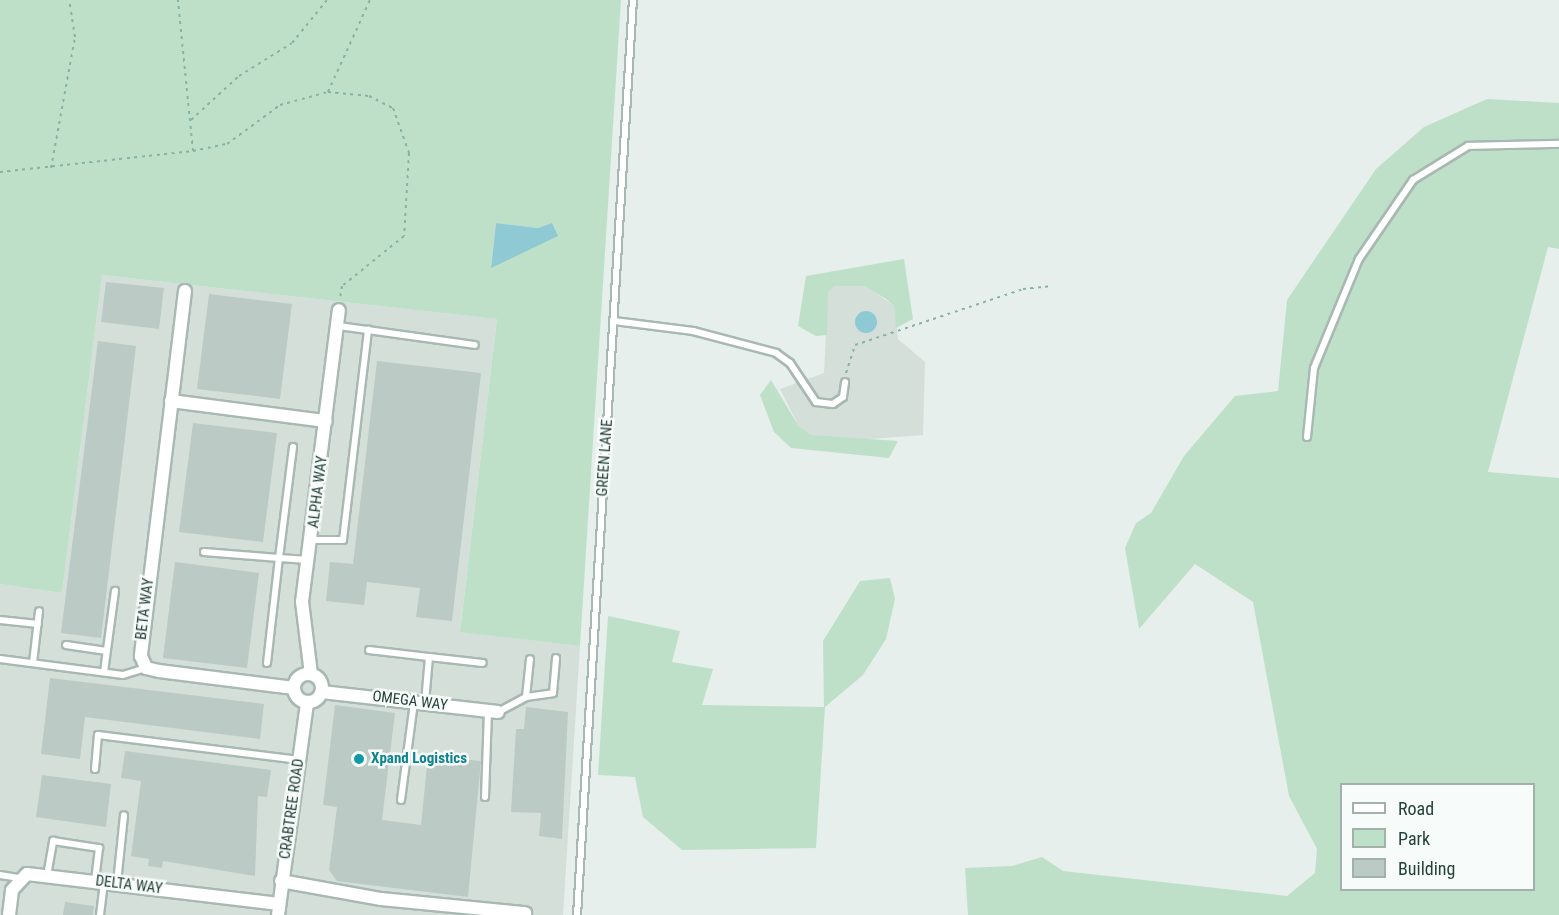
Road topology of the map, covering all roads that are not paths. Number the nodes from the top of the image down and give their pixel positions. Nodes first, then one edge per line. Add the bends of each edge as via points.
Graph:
1 (633, 0) edge
2 (1559, 144) edge
3 (185, 291) dead end
4 (339, 310) road end
5 (614, 321) junction
6 (337, 326) junction
7 (368, 329) junction
8 (475, 345) dead end
9 (845, 382) road end
10 (171, 401) junction
11 (326, 421) junction
12 (1307, 437) dead end
13 (293, 447) dead end
14 (311, 540) junction
15 (204, 552) dead end
16 (279, 558) junction
17 (308, 560) junction
18 (115, 591) dead end
19 (39, 611) dead end
20 (0, 620) edge
21 (38, 624) junction
22 (66, 645) dead end
23 (369, 650) dead end
24 (107, 651) junction
25 (429, 657) junction
26 (556, 658) dead end
27 (0, 659) edge
28 (530, 659) dead end
29 (33, 663) junction
30 (267, 663) dead end
31 (483, 663) dead end
32 (146, 668) junction
33 (104, 672) junction
34 (311, 674) junction
35 (294, 688) junction
36 (322, 692) junction
37 (526, 697) junction
38 (307, 702) junction
39 (420, 703) junction
40 (493, 711) junction
41 (299, 760) junction
42 (95, 769) dead end
43 (485, 797) dead end
44 (401, 800) dead end
45 (124, 815) dead end
46 (0, 875) edge
47 (48, 876) junction
48 (20, 878) junction
49 (99, 881) junction
50 (281, 881) junction
51 (117, 883) junction
52 (278, 910) edge
53 (525, 913) dead end
54 (9, 915) edge
55 (100, 915) edge
56 (578, 915) edge

1 - 5 lane, GREEN LANE
2 - 12 lane via 1468,146 1413,180 1359,259 1319,357
3 - 10 street, BETA WAY
4 - 6 street, ALPHA WAY
5 - 9 lane via 693,331 776,353 790,363 816,402 833,404 843,397
5 - 56 lane, GREEN LANE
6 - 7 lane
6 - 11 street, ALPHA WAY
7 - 8 lane
7 - 14 lane via 343,540
10 - 11 street
10 - 32 street, BETA WAY via 140,645
11 - 14 street, ALPHA WAY
13 - 16 lane
14 - 17 street, ALPHA WAY
15 - 16 lane
16 - 17 lane
16 - 30 lane
17 - 34 street, ALPHA WAY via 302,602
18 - 24 lane
19 - 21 lane
20 - 21 lane
21 - 29 lane
22 - 24 lane
23 - 25 lane
24 - 33 lane
25 - 31 lane
25 - 39 lane
26 - 37 lane via 553,693
27 - 29 lane
28 - 37 lane
29 - 33 lane
32 - 33 lane via 132,674
32 - 35 street
34 - 35 street via 301,675
34 - 36 street via 320,681
35 - 38 street
36 - 38 street
36 - 39 street, OMEGA WAY
37 - 40 lane
38 - 41 street, CRABTREE ROAD
39 - 40 street, OMEGA WAY
39 - 44 lane
40 - 43 lane
41 - 42 lane via 98,735
41 - 50 street, CRABTREE ROAD
45 - 51 lane
46 - 48 lane
47 - 48 street, DELTA WAY
47 - 49 street, DELTA WAY
47 - 49 lane via 53,842 99,848
48 - 54 street via 12,890
49 - 51 street, DELTA WAY
49 - 55 lane
50 - 52 street, CRABTREE ROAD
50 - 53 street via 381,899
51 - 52 street, DELTA WAY

